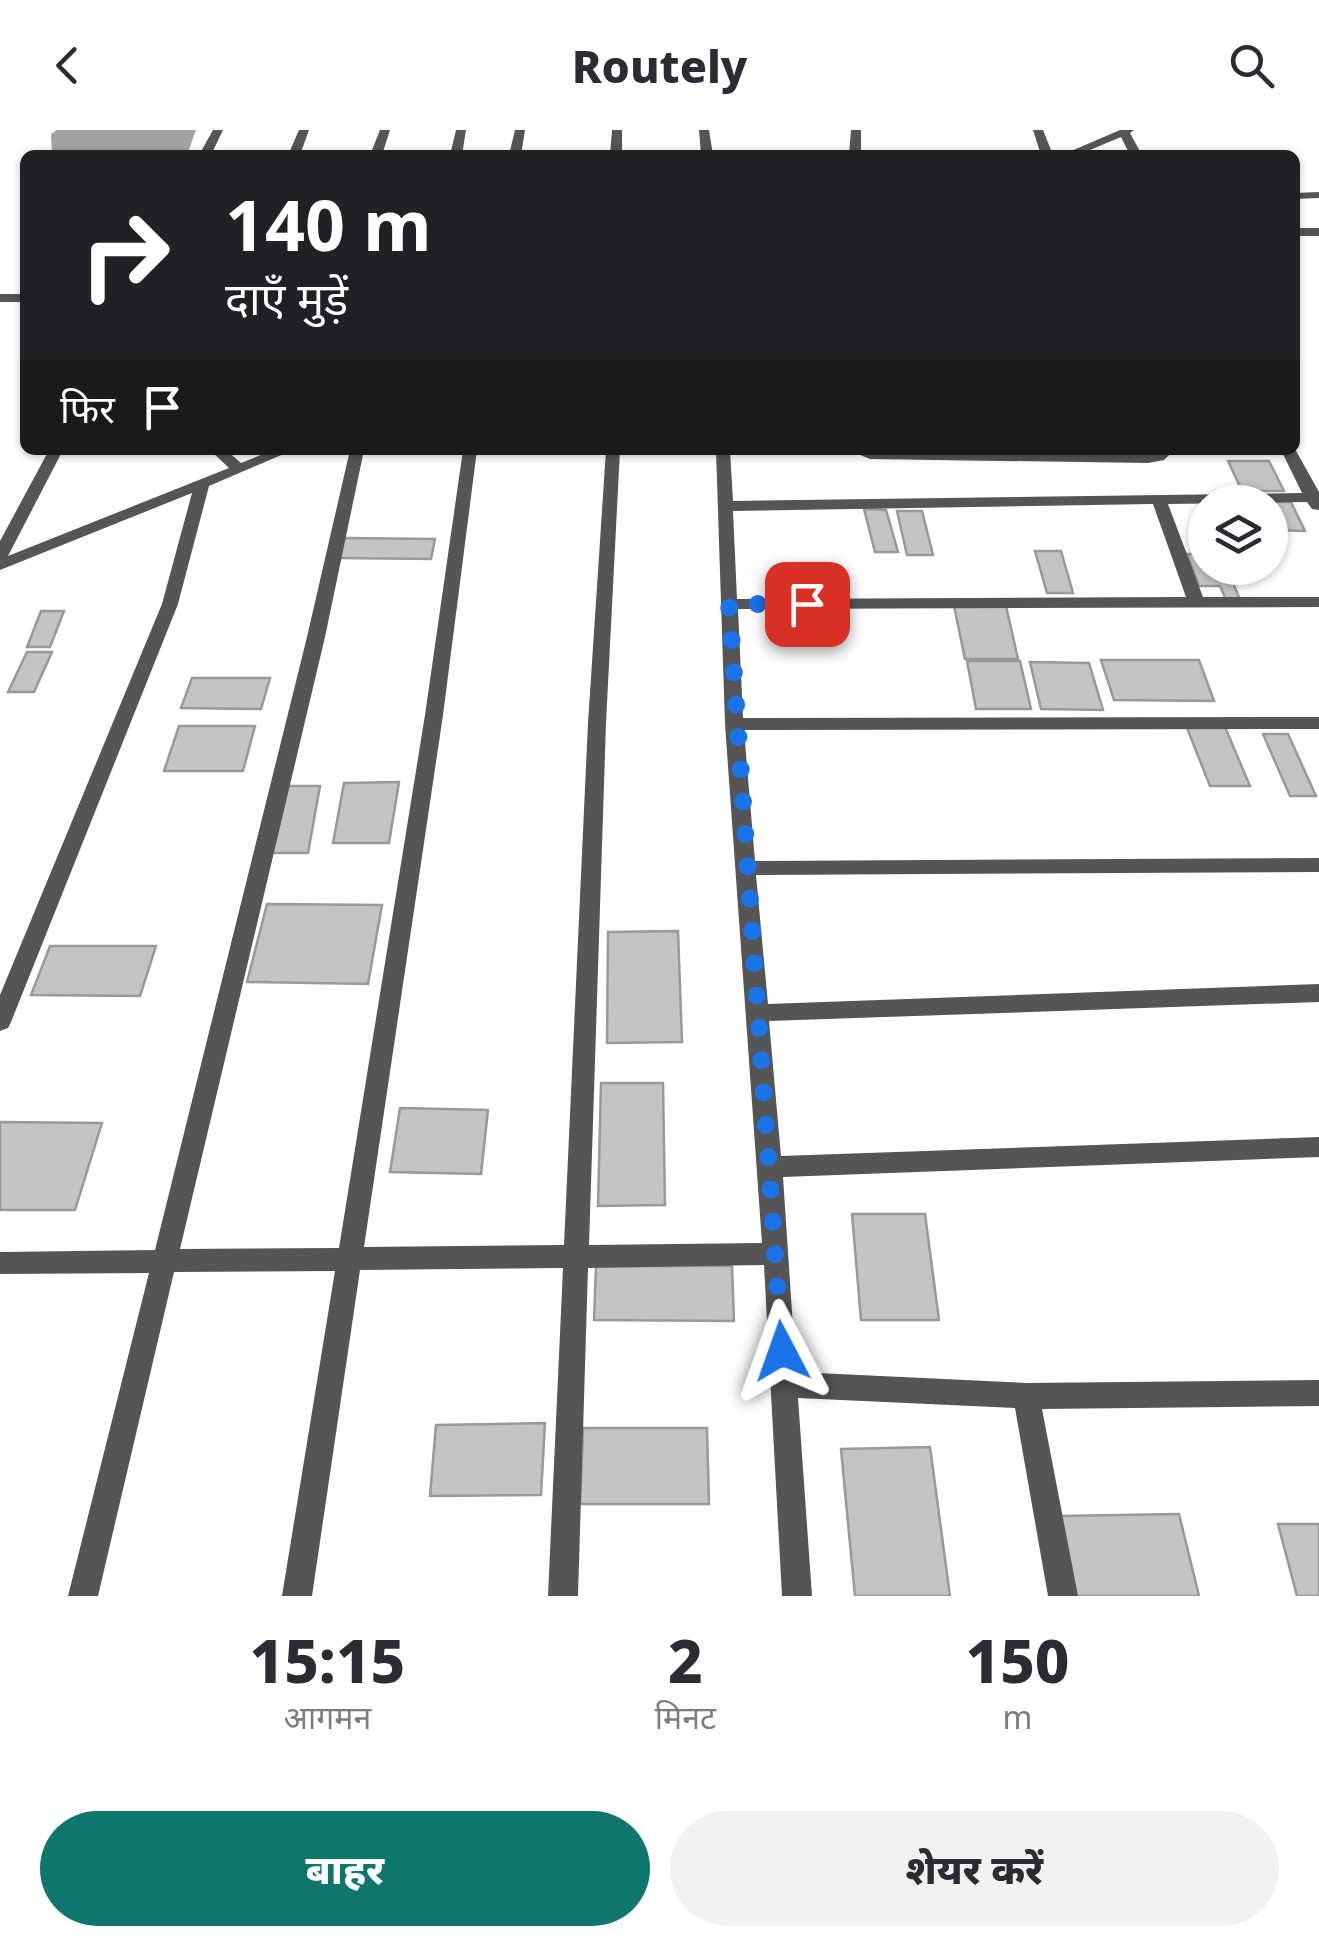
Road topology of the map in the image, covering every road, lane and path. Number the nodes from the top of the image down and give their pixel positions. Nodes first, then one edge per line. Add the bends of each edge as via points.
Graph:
1 (1126, 131) edge
2 (1080, 150) edge
3 (53, 455) edge
4 (223, 455) edge
5 (274, 455) edge
6 (356, 455) edge
7 (469, 455) edge
8 (614, 455) edge
9 (723, 455) edge
10 (1068, 455) edge
11 (1162, 455) edge
12 (1291, 455) edge
13 (239, 469) junction
14 (202, 484) junction
15 (1158, 498) junction
16 (1317, 502) edge
17 (727, 506) junction
18 (0, 556) edge
19 (0, 565) edge
20 (1196, 602) junction
21 (1319, 602) edge
22 (729, 604) junction
23 (1319, 723) edge
24 (734, 724) junction
25 (1319, 865) edge
26 (745, 868) junction
27 (1319, 993) edge
28 (755, 1014) junction
29 (0, 1022) edge
30 (1319, 1146) edge
31 (770, 1167) junction
32 (776, 1254) junction
33 (574, 1255) junction
34 (349, 1258) junction
35 (166, 1262) junction
36 (0, 1264) edge
37 (784, 1384) junction
38 (1319, 1393) edge
39 (1026, 1396) junction
40 (83, 1596) edge
41 (297, 1596) edge
42 (562, 1596) edge
43 (797, 1596) edge
44 (1063, 1596) edge

1 - 2 street
3 - 18 street
4 - 13 street
5 - 13 street
6 - 35 street
7 - 34 street
8 - 33 street
9 - 17 street
10 - 11 street
12 - 16 street
13 - 14 street
14 - 19 street
14 - 29 street via 170,604
15 - 16 street
15 - 17 street
15 - 20 street
17 - 22 street
20 - 21 street
20 - 22 street
22 - 24 street
23 - 24 street
24 - 26 street
25 - 26 street
26 - 28 street
27 - 28 street
28 - 31 street
30 - 31 street
31 - 32 street
32 - 33 street
32 - 37 street
33 - 34 street
33 - 42 street
34 - 35 street
34 - 41 street
35 - 36 street
35 - 40 street
37 - 39 street
37 - 43 street
38 - 39 street
39 - 44 street

